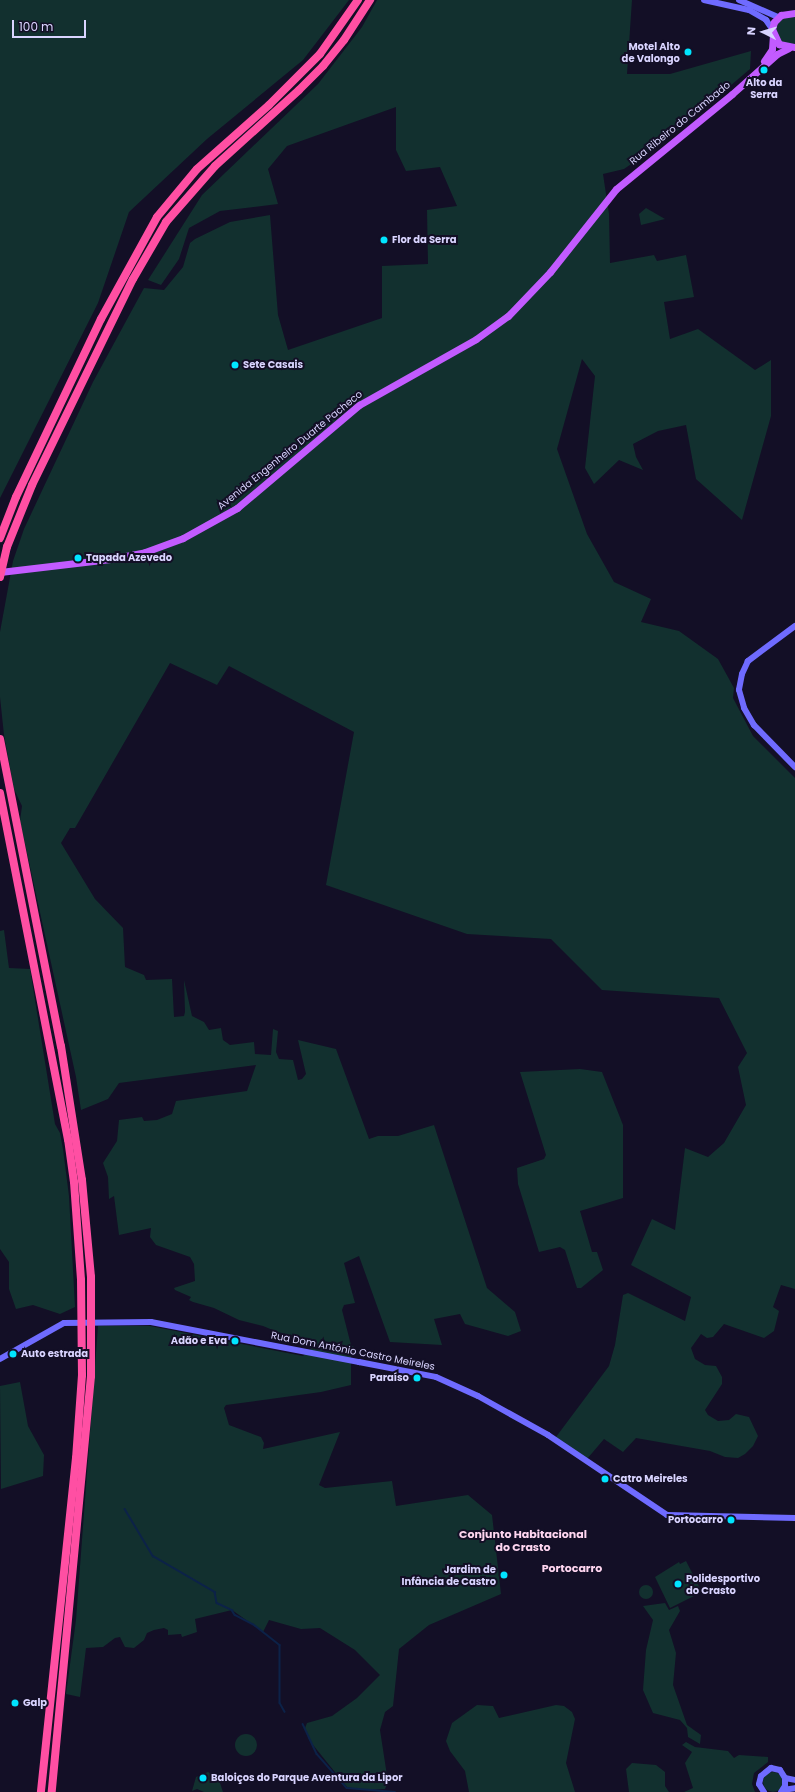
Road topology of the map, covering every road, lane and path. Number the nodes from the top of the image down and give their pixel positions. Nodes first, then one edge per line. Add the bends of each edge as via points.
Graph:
1 (358, 0) edge
2 (370, 0) edge
3 (704, 0) edge
4 (739, 0) edge
5 (795, 13) edge
6 (778, 17) junction
7 (773, 33) junction
8 (792, 48) edge
9 (756, 72) junction
10 (616, 189) joint
11 (0, 538) edge
12 (0, 572) edge
13 (0, 577) edge
14 (795, 626) edge
15 (0, 739) edge
16 (795, 767) edge
17 (0, 793) edge
18 (0, 1359) edge
19 (795, 1518) edge
20 (785, 1778) junction
21 (795, 1780) edge
22 (795, 1788) edge
23 (782, 1791) edge
24 (41, 1792) edge
25 (52, 1792) edge
26 (764, 1792) edge

1 - 11 highway via 320,54 302,74 197,169 157,216 101,319 16,497
2 - 13 highway via 344,40 323,66 215,166 166,222 133,279 32,485 7,547
3 - 7 main road via 749,10 766,20
4 - 6 main road
5 - 6 main road
6 - 7 main road, Rua Ribeiro do Cambado
7 - 8 main road via 779,44
7 - 9 main road, Rua Ribeiro do Cambado via 772,49
8 - 9 main road, Rua Ribeiro do Cambado via 777,54
9 - 10 main road, Rua Ribeiro do Cambado
10 - 12 main road, Avenida Engenheiro Duarte Pacheco via 550,272 508,316 476,339 359,405 255,494 213,524 145,552 110,559
14 - 16 main road via 748,661 739,690 744,708 754,725
15 - 25 highway via 61,1046 88,1234 91,1376
17 - 24 highway via 68,1139 79,1236 82,1333 76,1458
18 - 19 main road, Rua Dom António Castro Meireles via 64,1323 151,1322 436,1377 484,1399 548,1435 667,1516
20 - 21 main road
20 - 23 main road
20 - 26 main road via 776,1768 763,1772 759,1780
22 - 23 main road

